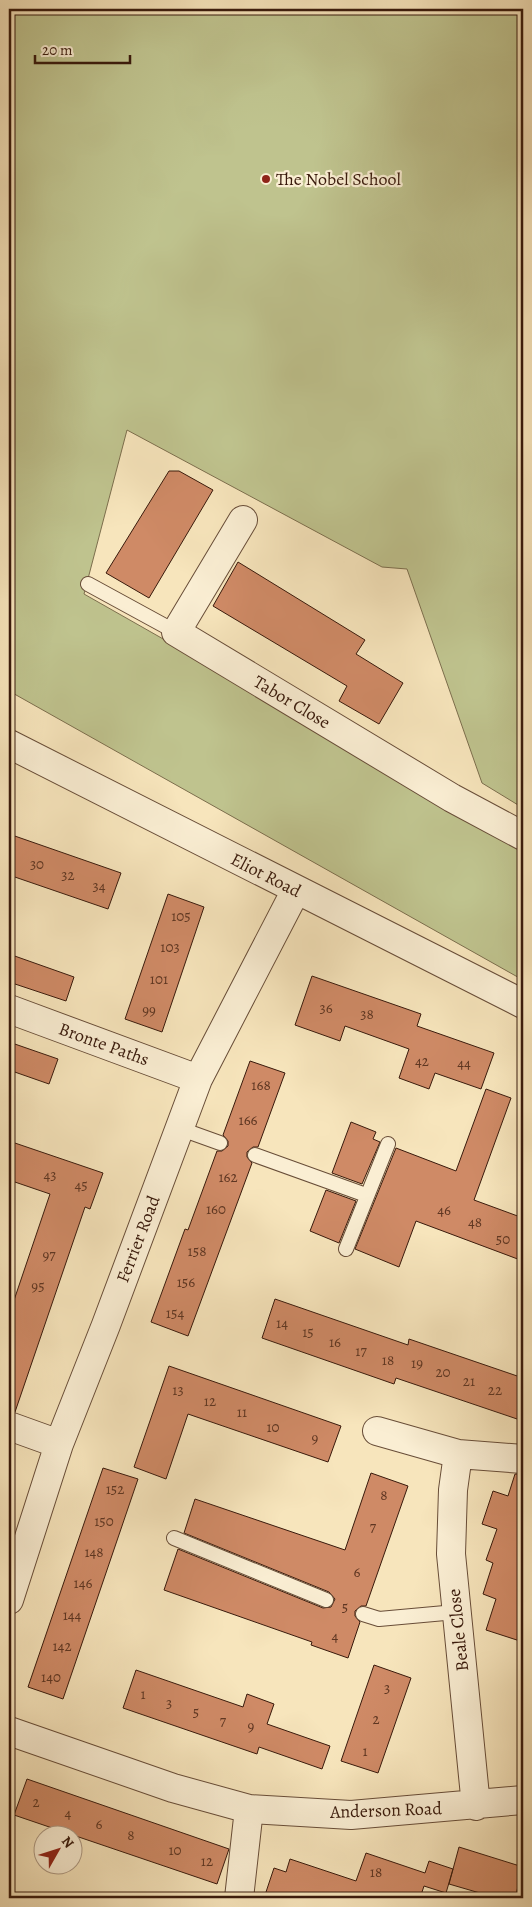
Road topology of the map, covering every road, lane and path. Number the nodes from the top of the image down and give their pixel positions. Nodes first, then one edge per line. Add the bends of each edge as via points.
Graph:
1 (244, 520) dead end
2 (88, 584) dead end
3 (176, 632) junction
4 (9, 744) edge
5 (523, 836) edge
6 (296, 890) junction
7 (523, 1004) edge
8 (9, 1009) edge
9 (198, 1079) junction
10 (181, 1129) junction
11 (220, 1143) dead end
12 (388, 1144) dead end
13 (255, 1155) dead end
14 (366, 1195) junction
15 (346, 1249) dead end
16 (9, 1426) edge
17 (377, 1431) dead end
18 (59, 1444) junction
19 (458, 1454) junction
20 (523, 1459) edge
21 (174, 1538) dead end
22 (9, 1600) edge
23 (326, 1600) dead end
24 (456, 1612) junction
25 (363, 1614) dead end
26 (9, 1731) edge
27 (523, 1800) edge
28 (476, 1806) junction
29 (249, 1808) junction
30 (238, 1898) edge

1 - 3 street
2 - 3 lane
3 - 5 street, Tabor Close via 452,798
4 - 6 street, Eliot Road
6 - 7 street, Eliot Road
6 - 9 street, Ferrier Road
8 - 9 street, Bronte Paths
9 - 10 street, Ferrier Road
10 - 11 lane
10 - 18 street, Ferrier Road
12 - 14 lane
13 - 14 lane
14 - 15 lane
16 - 18 street
17 - 19 street
18 - 22 street, Ferrier Road
19 - 20 street
19 - 24 street, Beale Close via 450,1527
21 - 23 lane
24 - 25 lane via 379,1619
24 - 28 street, Beale Close
26 - 29 street, Anderson Road via 173,1788
27 - 28 street, Anderson Road
28 - 29 street, Anderson Road via 351,1815
29 - 30 street

